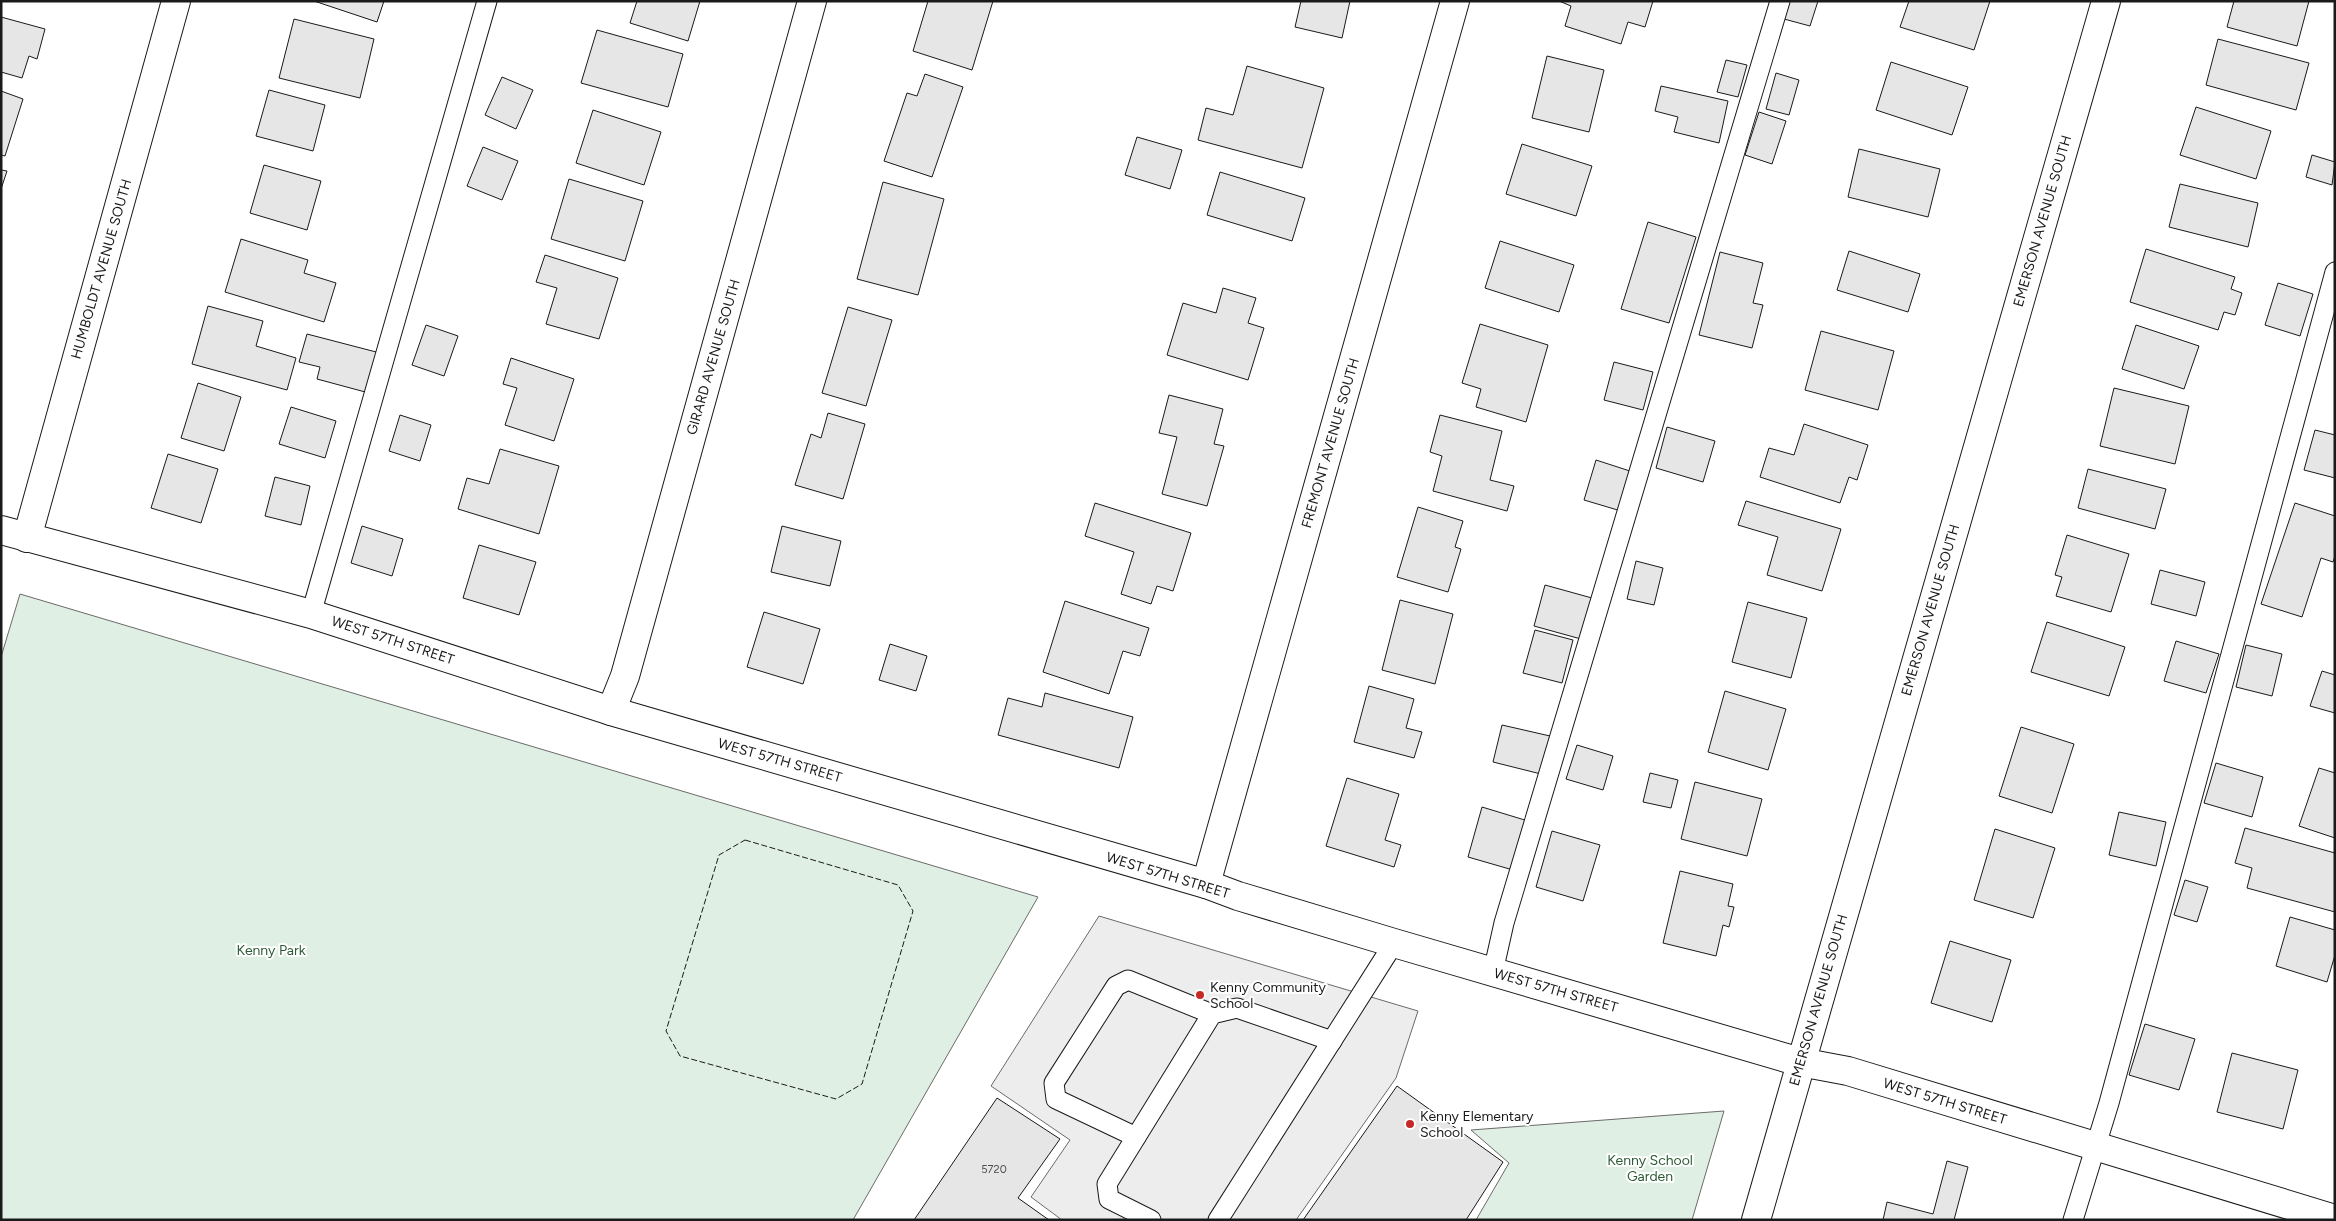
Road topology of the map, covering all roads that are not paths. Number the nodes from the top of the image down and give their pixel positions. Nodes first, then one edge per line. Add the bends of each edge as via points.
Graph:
1 (176, 1) edge
2 (487, 1) edge
3 (812, 1) edge
4 (1455, 1) edge
5 (1780, 1) edge
6 (2106, 1) edge
7 (2335, 272) edge
8 (1, 530) edge
9 (27, 538) junction
10 (311, 614) junction
11 (611, 711) junction
12 (1206, 884) junction
13 (1394, 943) junction
14 (1493, 972) junction
15 (1212, 1014) junction
16 (1332, 1041) junction
17 (1800, 1062) junction
18 (1136, 1137) junction
19 (2096, 1146) junction
20 (2335, 1219) edge
21 (1151, 1220) edge
22 (1218, 1220) edge
23 (1756, 1220) edge
24 (2073, 1220) edge

1 - 9 street, HUMBOLDT AVENUE SOUTH
2 - 10 lane
3 - 11 street, GIRARD AVENUE SOUTH via 624,676
4 - 12 street, FREMONT AVENUE SOUTH
5 - 14 lane via 1507,914
6 - 17 street, EMERSON AVENUE SOUTH
7 - 19 lane
8 - 9 street, WEST 57TH STREET
9 - 10 street, WEST 57TH STREET
10 - 11 street, WEST 57TH STREET
11 - 12 street, WEST 57TH STREET
12 - 13 street, WEST 57TH STREET
13 - 14 street, WEST 57TH STREET
13 - 16 lane
14 - 17 street, WEST 57TH STREET
15 - 16 lane via 1237,1008
15 - 18 lane
15 - 18 lane via 1128,980 1116,986 1054,1083 1056,1099
16 - 22 lane
17 - 19 street, WEST 57TH STREET via 1848,1071
17 - 23 street, EMERSON AVENUE SOUTH
18 - 21 lane via 1107,1184 1109,1199
19 - 20 street, WEST 57TH STREET
19 - 24 lane

